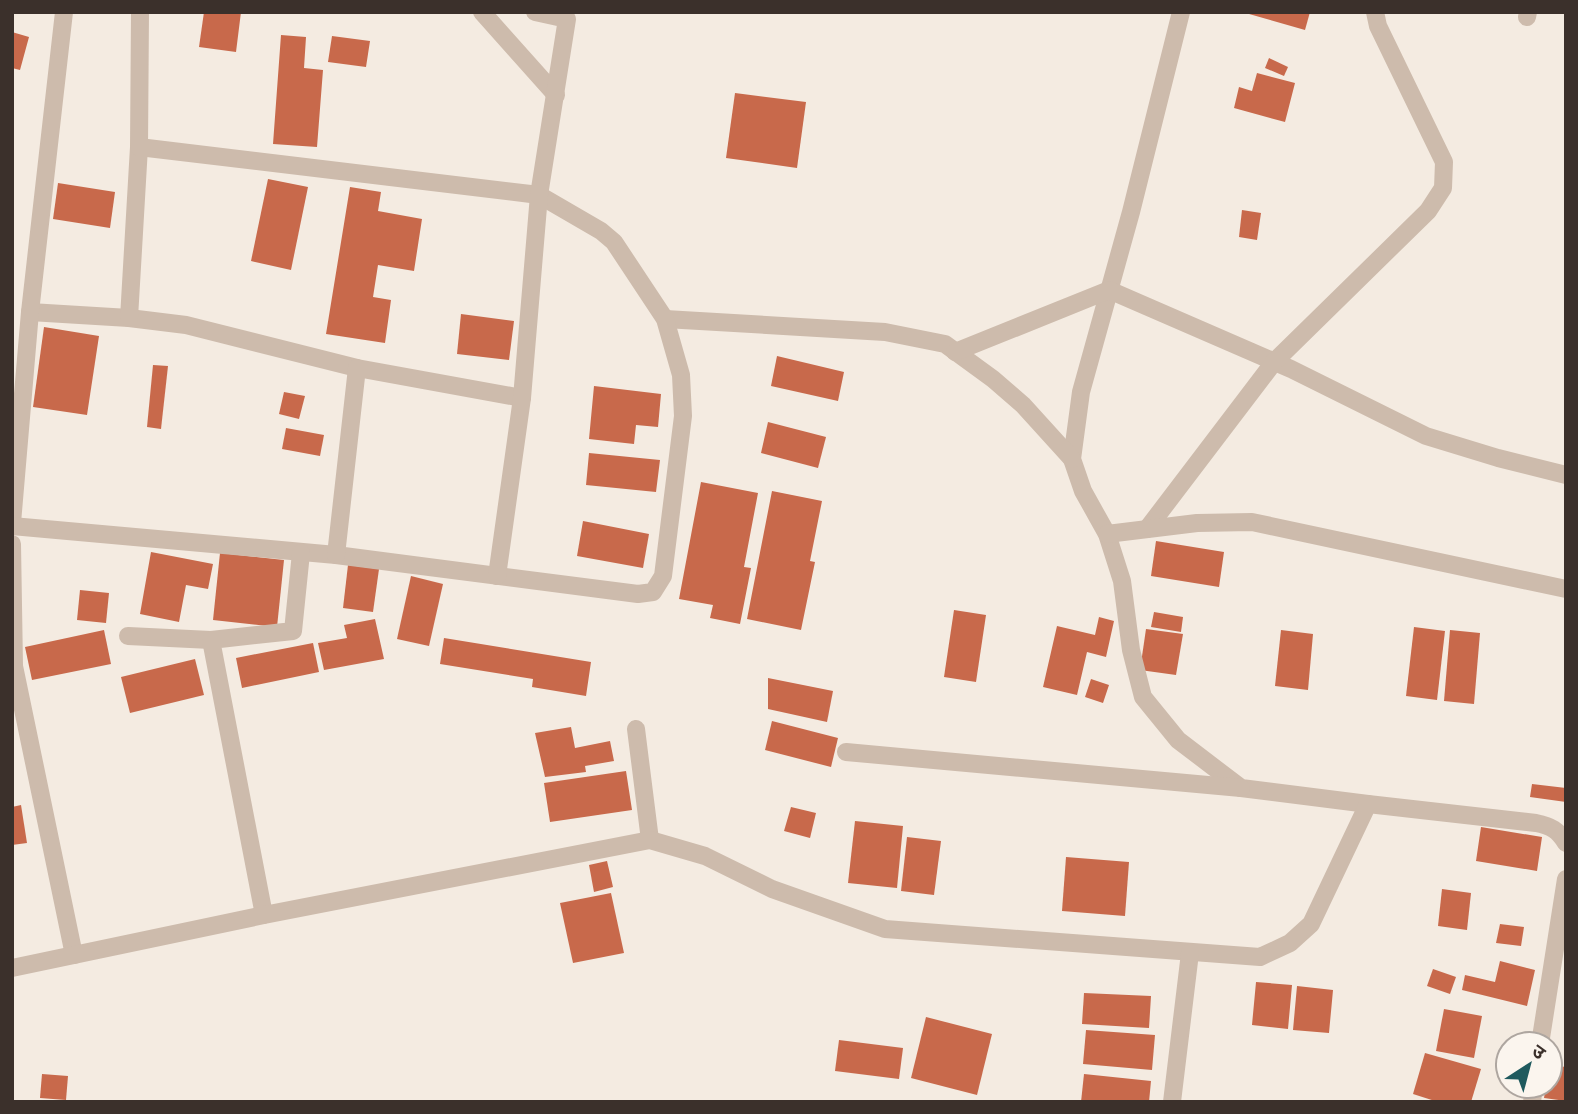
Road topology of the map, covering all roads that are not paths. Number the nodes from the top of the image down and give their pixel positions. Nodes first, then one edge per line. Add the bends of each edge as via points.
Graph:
1 (64, 12) edge
2 (140, 12) edge
3 (482, 12) edge
4 (535, 12) edge
5 (1181, 12) edge
6 (1375, 12) edge
7 (567, 15) edge
8 (556, 95) junction
9 (139, 147) junction
10 (539, 195) junction
11 (1109, 290) junction
12 (30, 312) junction
13 (129, 318) junction
14 (665, 319) junction
15 (955, 352) junction
16 (1274, 362) junction
17 (357, 368) junction
18 (522, 398) junction
19 (1072, 459) junction
20 (1566, 475) edge
21 (12, 525) edge
22 (1147, 529) junction
23 (1107, 534) junction
24 (12, 544) edge
25 (301, 553) junction
26 (337, 555) junction
27 (497, 576) junction
28 (1566, 589) edge
29 (128, 636) dead end
30 (211, 640) junction
31 (636, 729) dead end
32 (846, 752) dead end
33 (1241, 788) junction
34 (1368, 804) junction
35 (650, 840) junction
36 (1566, 843) edge
37 (1566, 879) edge
38 (264, 915) junction
39 (1190, 953) junction
40 (74, 955) junction
41 (12, 968) edge
42 (1542, 1030) edge
43 (1172, 1102) edge

1 - 12 street
2 - 9 street
3 - 8 street
4 - 7 street
5 - 11 street
6 - 16 street via 1444,162 1443,188 1428,211
7 - 8 street
8 - 10 street
9 - 10 street
9 - 13 street
10 - 14 street via 614,242
10 - 18 street
11 - 15 street
11 - 16 street
11 - 19 street via 1081,392
12 - 13 street
12 - 21 street
13 - 17 street via 186,325
14 - 15 street via 885,332 945,344
14 - 27 street via 681,375 683,416 663,576 653,592 638,594
15 - 19 street via 1023,405
16 - 20 street via 1426,436
16 - 22 street
17 - 18 street
17 - 26 street
18 - 27 street
19 - 23 street via 1083,491
21 - 25 street
22 - 23 street
22 - 28 street via 1252,522
23 - 33 street via 1122,581 1143,697 1178,740
24 - 40 street via 14,666
25 - 26 street
25 - 30 street via 293,631
26 - 27 street
29 - 30 street
30 - 38 street
31 - 35 street
32 - 33 street
33 - 34 street
34 - 36 street via 1536,823 1550,826
34 - 39 street via 1311,924 1290,943 1260,957
35 - 38 street
35 - 39 street via 705,856 772,889 885,929
37 - 42 street
38 - 40 street
39 - 43 street
40 - 41 street

